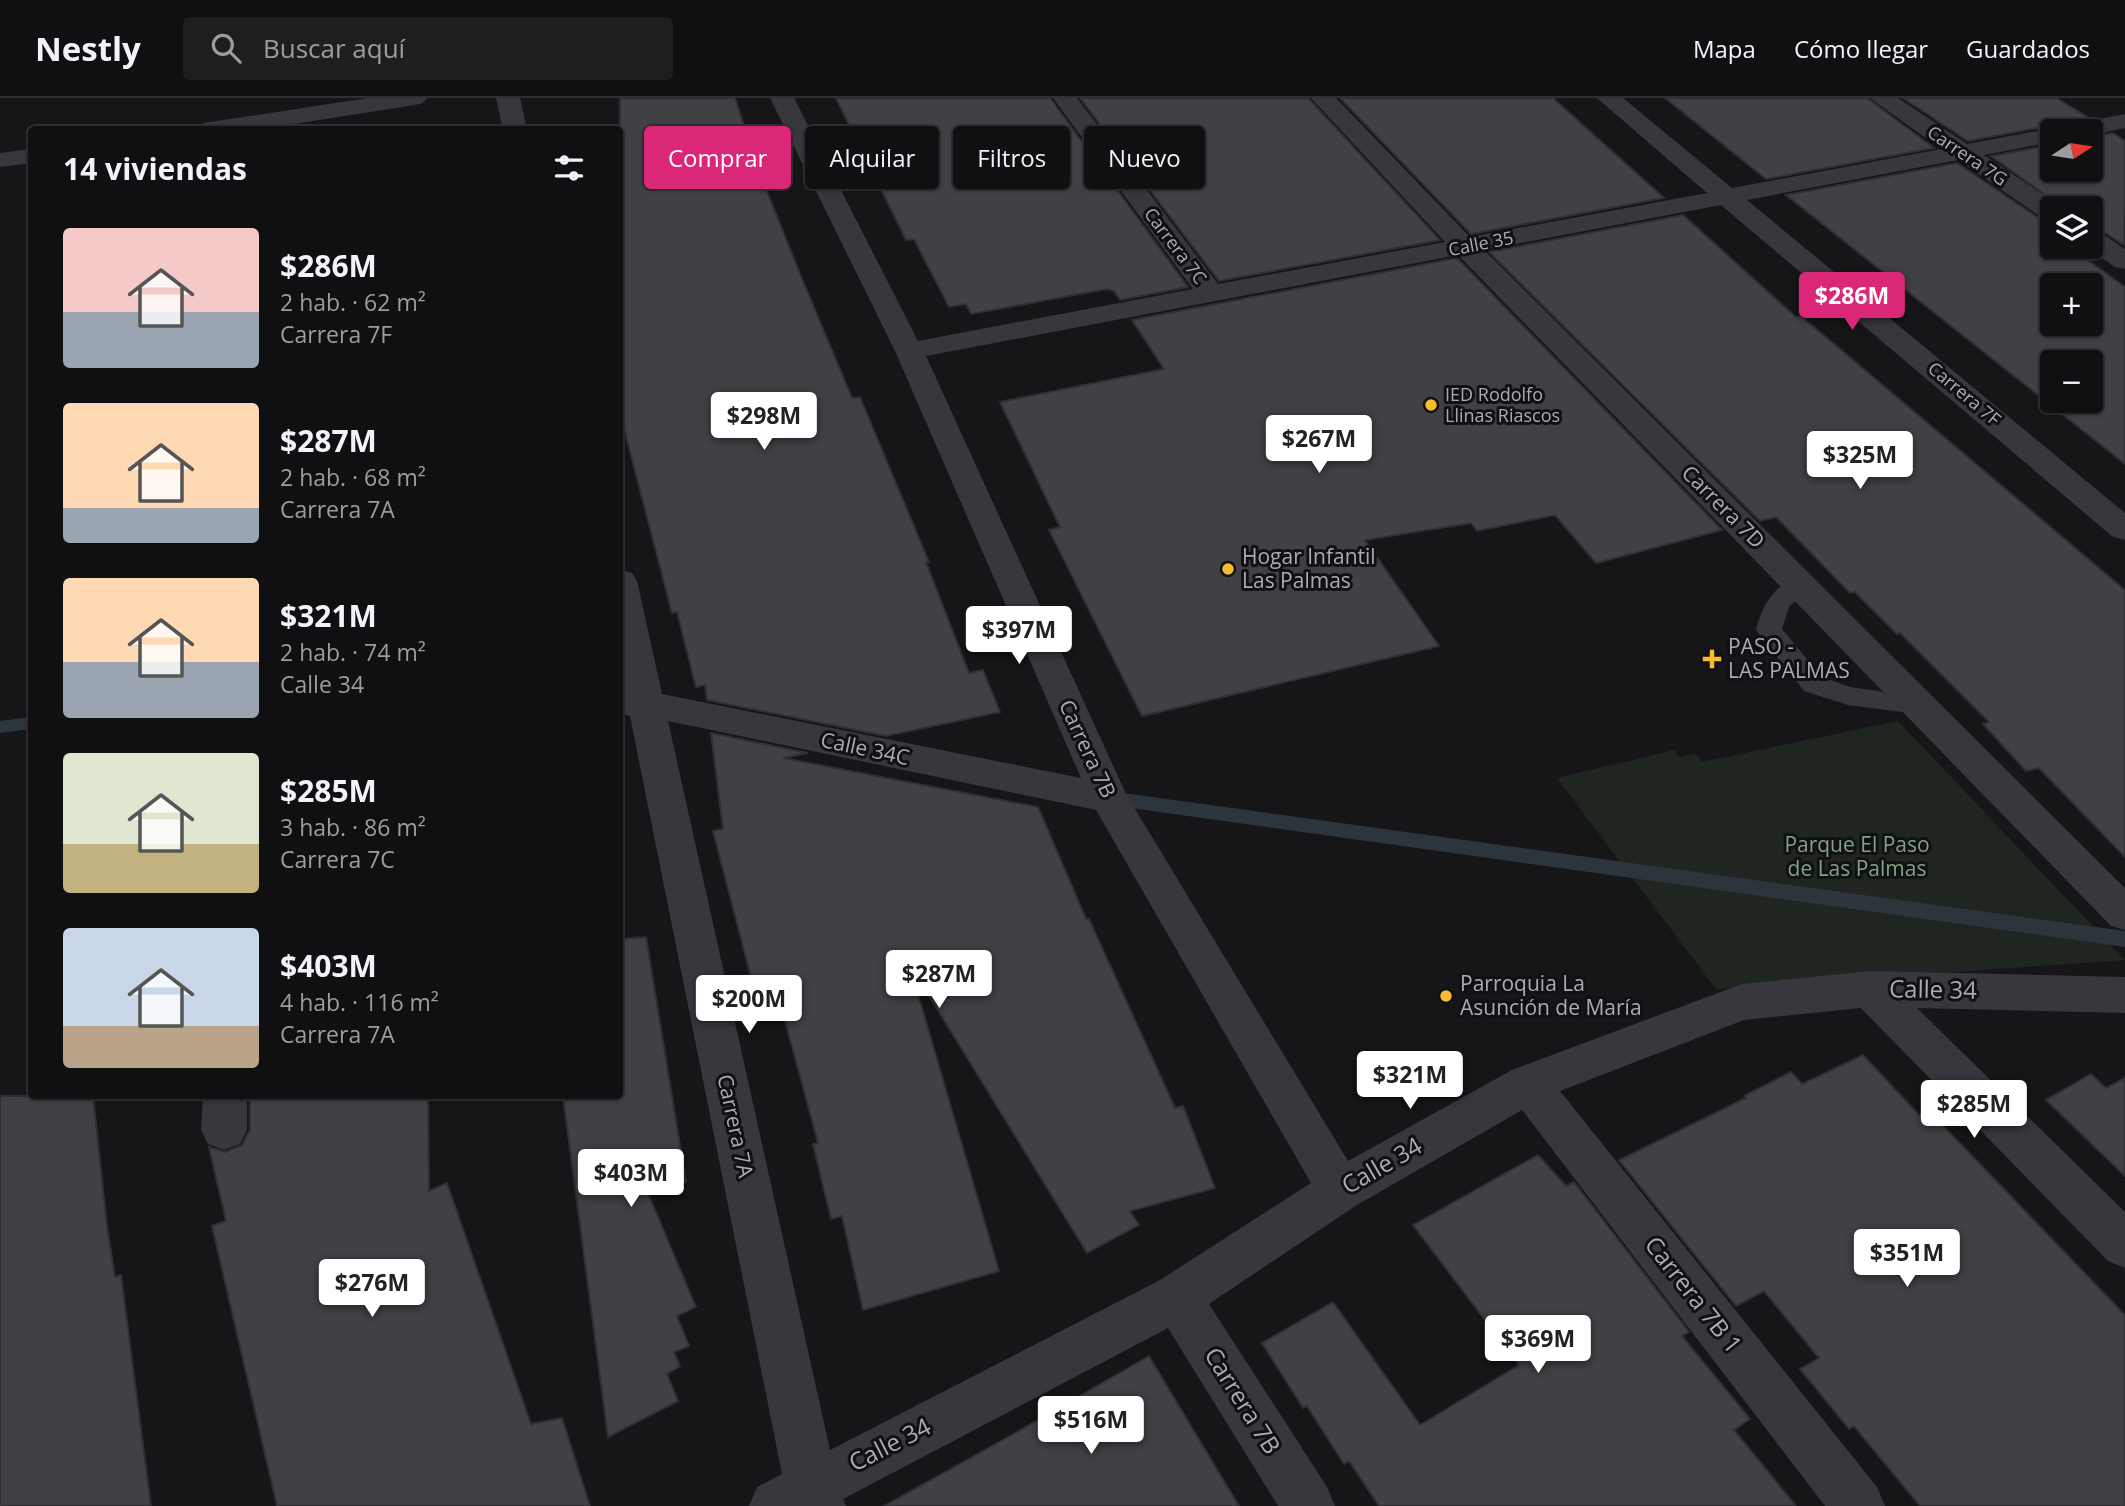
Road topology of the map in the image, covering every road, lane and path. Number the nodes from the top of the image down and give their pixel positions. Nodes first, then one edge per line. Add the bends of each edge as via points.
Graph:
1 (249, 98) edge
2 (415, 98) edge
3 (508, 98) edge
4 (782, 98) edge
5 (1066, 98) edge
6 (1323, 98) edge
7 (1609, 98) edge
8 (1882, 98) edge
9 (2125, 121) edge
10 (2104, 125) edge
11 (249, 126) edge
12 (515, 126) edge
13 (2040, 137) edge
14 (1962, 152) junction
15 (28, 156) edge
16 (0, 160) edge
17 (1729, 197) junction
18 (2040, 204) edge
19 (2103, 246) edge
20 (1465, 247) junction
21 (2125, 261) edge
22 (1210, 293) junction
23 (909, 351) junction
24 (2125, 530) edge
25 (1799, 585) junction
26 (623, 609) edge
27 (633, 704) edge
28 (1917, 705) junction
29 (1109, 798) junction
30 (2125, 914) edge
31 (1870, 989) junction
32 (2125, 995) edge
33 (1528, 1084) junction
34 (1340, 1190) junction
35 (2125, 1245) edge
36 (1177, 1297) junction
37 (802, 1499) edge
38 (1308, 1506) edge
39 (1858, 1506) edge

1 - 11 street
2 - 11 street
3 - 12 street
4 - 23 street, Carrera 7B
5 - 22 street, Carrera 7C
6 - 20 street, Carrera 7D
7 - 17 street, Carrera 7F
8 - 14 street, Carrera 7G
9 - 10 street
13 - 14 street, Calle 35
14 - 17 street, Calle 35
14 - 18 street, Carrera 7G
15 - 16 street
17 - 20 street, Calle 35
17 - 24 street, Carrera 7F
19 - 21 street
20 - 22 street, Calle 35
20 - 25 street, Carrera 7D
22 - 23 street, Calle 35
23 - 29 street, Carrera 7B
25 - 28 street, Carrera 7D
25 - 28 lane via 1781,596 1769,630 1814,684 1848,696
26 - 27 street, Carrera 7A
27 - 29 street, Calle 34C
27 - 37 street, Carrera 7A
28 - 30 street, Carrera 7D
29 - 34 street, Carrera 7B
31 - 32 street, Calle 34
31 - 33 street, Calle 34 via 1742,1002
31 - 35 street
33 - 34 street, Calle 34
33 - 39 street, Carrera 7B 1
34 - 36 street, Calle 34
36 - 37 street, Calle 34
36 - 38 street, Carrera 7B

